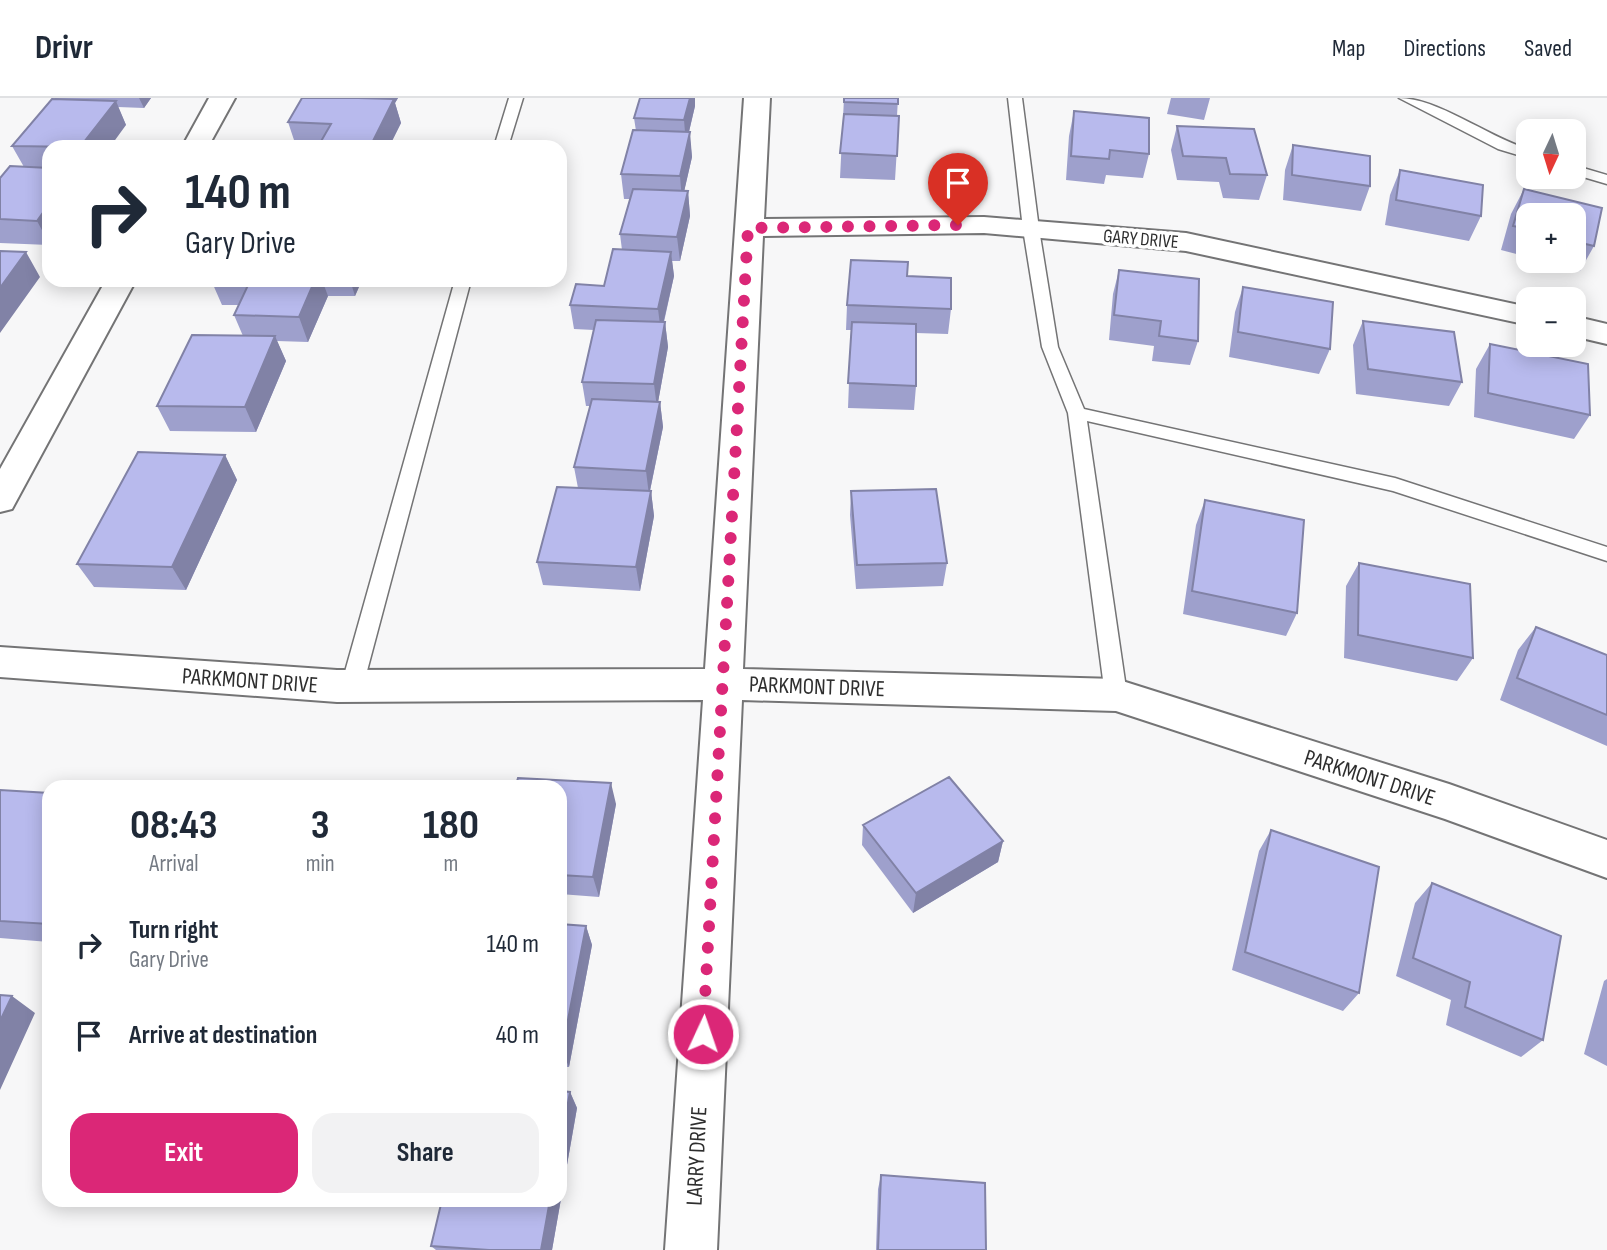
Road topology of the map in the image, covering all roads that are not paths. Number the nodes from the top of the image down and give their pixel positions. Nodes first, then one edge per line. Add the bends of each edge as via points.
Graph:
1 (222, 98) edge
2 (516, 98) edge
3 (757, 98) edge
4 (1015, 98) edge
5 (1406, 98) edge
6 (199, 140) edge
7 (503, 140) edge
8 (1516, 150) edge
9 (1586, 173) edge
10 (1607, 180) edge
11 (748, 228) junction
12 (1031, 229) junction
13 (117, 287) edge
14 (461, 287) edge
15 (1516, 313) edge
16 (1586, 329) edge
17 (1607, 334) edge
18 (1077, 413) junction
19 (0, 500) edge
20 (1607, 554) edge
21 (0, 662) edge
22 (723, 684) junction
23 (352, 686) junction
24 (1116, 695) junction
25 (1607, 859) edge
26 (691, 1250) edge

1 - 6 street
2 - 7 lane
3 - 11 street, LARRY DRIVE
4 - 12 lane
5 - 8 lane
9 - 10 lane
11 - 12 street, GARY DRIVE via 984,225
11 - 22 street, LARRY DRIVE
12 - 15 street, GARY DRIVE via 1186,242
12 - 18 lane via 1050,346
13 - 19 street
14 - 23 lane
16 - 17 street
18 - 20 lane via 1395,485
18 - 24 lane
21 - 23 street, PARKMONT DRIVE
22 - 23 street, PARKMONT DRIVE
22 - 24 street, PARKMONT DRIVE
22 - 26 street, LARRY DRIVE
24 - 25 street, PARKMONT DRIVE

